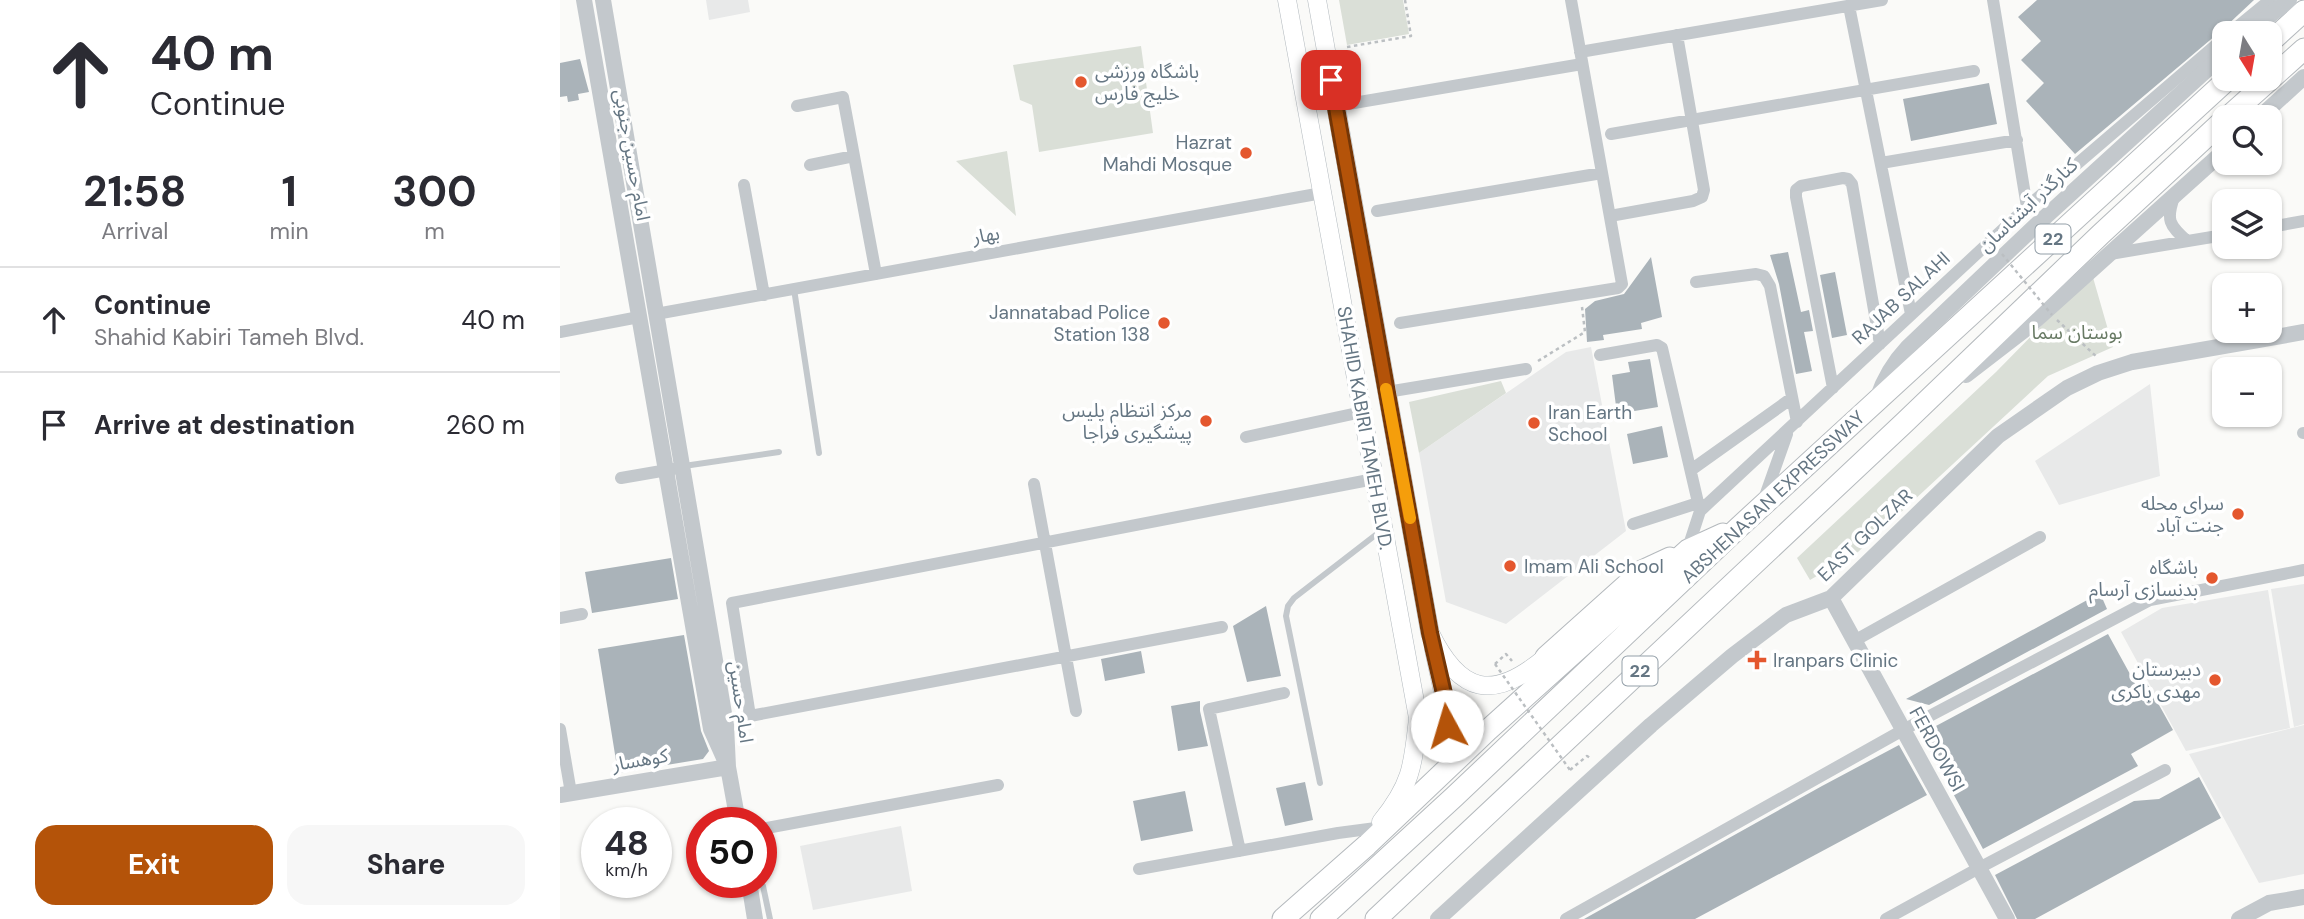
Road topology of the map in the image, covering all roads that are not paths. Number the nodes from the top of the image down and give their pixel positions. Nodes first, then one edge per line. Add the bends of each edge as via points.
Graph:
1 (584, 0) edge
2 (603, 0) edge
3 (1287, 0) edge
4 (1317, 0) edge
5 (1571, 0) edge
6 (1882, 0) edge
7 (1993, 0) edge
8 (2270, 0) edge
9 (2289, 0) edge
10 (1849, 6) junction
11 (2304, 11) edge
12 (2245, 21) edge
13 (2263, 21) edge
14 (2282, 31) edge
15 (1677, 35) junction
16 (2212, 48) edge
17 (2304, 49) edge
18 (1581, 58) junction
19 (2212, 65) edge
20 (1974, 71) dead end
21 (2304, 77) edge
22 (1866, 89) junction
23 (2215, 91) edge
24 (1349, 104) dead end
25 (2242, 105) edge
26 (2273, 105) edge
27 (797, 106) dead end
28 (1693, 120) junction
29 (2212, 132) edge
30 (1611, 134) dead end
31 (2017, 140) junction
32 (854, 156) junction
33 (2212, 162) edge
34 (1881, 163) junction
35 (810, 165) dead end
36 (1602, 173) junction
37 (744, 185) dead end
38 (1322, 193) junction
39 (2174, 197) junction
40 (2027, 207) junction
41 (1377, 211) dead end
42 (1610, 216) junction
43 (2304, 220) edge
44 (2282, 225) edge
45 (2212, 237) edge
46 (2187, 242) junction
47 (2110, 254) junction
48 (876, 274) junction
49 (1696, 282) dead end
50 (794, 289) junction
51 (764, 295) junction
52 (656, 314) junction
53 (1911, 314) junction
54 (639, 317) junction
55 (1400, 323) dead end
56 (560, 332) edge
57 (2304, 332) edge
58 (1880, 344) junction
59 (1600, 355) dead end
60 (1526, 369) road end
61 (1833, 388) junction
62 (1387, 392) junction
63 (1792, 398) junction
64 (1877, 399) junction
65 (1362, 412) junction
66 (1904, 424) junction
67 (1793, 426) junction
68 (1246, 437) dead end
69 (779, 452) dead end
70 (819, 453) dead end
71 (674, 468) junction
72 (1691, 470) junction
73 (621, 478) dead end
74 (1374, 478) junction
75 (1034, 484) dead end
76 (1763, 505) junction
77 (1699, 507) junction
78 (1633, 524) dead end
79 (1738, 527) junction
80 (1384, 529) junction
81 (2040, 537) dead end
82 (1045, 541) junction
83 (1688, 550) junction
84 (2304, 570) edge
85 (1676, 586) junction
86 (1831, 598) junction
87 (582, 614) dead end
88 (560, 618) edge
89 (1222, 627) dead end
90 (1430, 633) junction
91 (1854, 641) junction
92 (1066, 656) junction
93 (1546, 657) joint
94 (1284, 692) dead end
95 (1076, 712) dead end
96 (1418, 718) junction
97 (560, 729) edge
98 (1903, 730) junction
99 (728, 767) junction
100 (2165, 770) dead end
101 (1320, 783) dead end
102 (998, 785) dead end
103 (565, 794) edge
104 (735, 807) edge
105 (777, 826) edge
106 (1372, 837) junction
107 (1240, 851) junction
108 (1979, 868) junction
109 (1139, 869) dead end
110 (2304, 897) edge
111 (751, 898) edge
112 (766, 898) edge
113 (755, 919) edge
114 (770, 919) edge
115 (1283, 919) edge
116 (1321, 919) edge
117 (1376, 919) edge
118 (1438, 919) edge
119 (1566, 919) edge
120 (1886, 919) edge
121 (2007, 919) edge
122 (2239, 919) edge

1 - 54 street, امام حسین جنوبی
2 - 52 street, امام حسین جنوبی
3 - 38 main road, SHAHID KABIRI TAMEH BLVD.
4 - 62 main road, SHAHID KABIRI TAMEH BLVD.
5 - 18 street
6 - 10 street
7 - 31 street
8 - 12 street
9 - 13 street
10 - 15 street
10 - 22 street
11 - 14 highway
15 - 18 street
15 - 28 street
16 - 40 street, RAJAB SALAHI
17 - 25 highway, ABSHENASAN EXPRESSWAY / 22
18 - 24 street
18 - 36 street
19 - 64 street, کنارگذر آبشناسان via 1908,347 1892,364
20 - 22 street
21 - 26 street
22 - 28 street
22 - 34 street
23 - 64 highway, ABSHENASAN EXPRESSWAY / 22
27 - 32 street via 843,97
28 - 30 street
28 - 42 street via 1702,197
29 - 66 highway, ABSHENASAN EXPRESSWAY / 22
31 - 34 street
31 - 40 street
32 - 35 street
32 - 48 street
33 - 39 street
34 - 53 street
36 - 41 street
36 - 42 street
37 - 51 street
38 - 48 street, بهار
38 - 65 main road, SHAHID KABIRI TAMEH BLVD.
39 - 46 street via 2171,225
39 - 47 street
40 - 53 street, RAJAB SALAHI
42 - 55 street via 1622,284 1618,288
43 - 44 street
45 - 46 street
46 - 47 street
47 - 66 street via 2027,328
48 - 50 street, بهار
49 - 63 street via 1764,276 1770,286
50 - 51 street, بهار
50 - 70 lane
51 - 52 street, بهار
52 - 54 street
52 - 71 street, امام حسین
53 - 58 street, RAJAB SALAHI
54 - 56 street
54 - 71 street, امام حسین
57 - 86 street, EAST GOLZAR via 2132,362 2067,388 1998,436
58 - 61 street, RAJAB SALAHI
58 - 61 street via 1852,184 1848,179 1801,186 1796,190
59 - 72 street via 1657,345 1662,348
60 - 62 street
61 - 67 street, RAJAB SALAHI
62 - 90 main road, SHAHID KABIRI TAMEH BLVD.
63 - 67 street
63 - 72 street
64 - 76 highway, ABSHENASAN EXPRESSWAY / 22
65 - 68 street
65 - 74 main road, SHAHID KABIRI TAMEH BLVD.
66 - 117 highway, ABSHENASAN EXPRESSWAY / 22
67 - 76 street
67 - 77 street, RAJAB SALAHI
69 - 71 lane
71 - 73 street
71 - 99 street, امام حسین via 711,729
72 - 77 street
74 - 80 main road, SHAHID KABIRI TAMEH BLVD.
74 - 82 street
75 - 82 street
76 - 79 highway, ABSHENASAN EXPRESSWAY / 22
77 - 78 street
77 - 83 street
79 - 83 highway
79 - 85 highway, ABSHENASAN EXPRESSWAY / 22
80 - 96 main road, SHAHID KABIRI TAMEH BLVD.
80 - 101 lane via 1288,606 1286,617
81 - 91 street
82 - 92 street
82 - 92 street via 732,603 750,716
83 - 85 street
83 - 93 highway via 1642,570
83 - 106 highway
84 - 98 street via 2150,600
85 - 116 highway, ABSHENASAN EXPRESSWAY / 22
86 - 91 street, FERDOWSI
86 - 118 street, EAST GOLZAR via 1786,615 1732,656
87 - 88 street
89 - 92 street
90 - 93 main road, SHAHID KABIRI TAMEH BLVD. via 1449,666 1472,684 1511,681
90 - 96 main road via 1449,720 1443,730 1434,732
91 - 98 street, FERDOWSI
92 - 95 street
94 - 107 street via 1209,709
96 - 106 main road, SHAHID KABIRI TAMEH BLVD. via 1408,782
97 - 103 street
98 - 108 street, FERDOWSI
98 - 119 street
99 - 103 street, کوهسار
99 - 104 street, امام حسین
100 - 108 street
102 - 105 street
106 - 107 street
106 - 115 highway
107 - 109 street
108 - 120 street
108 - 121 street, FERDOWSI
110 - 122 street via 2269,903
111 - 113 street
112 - 114 lane

